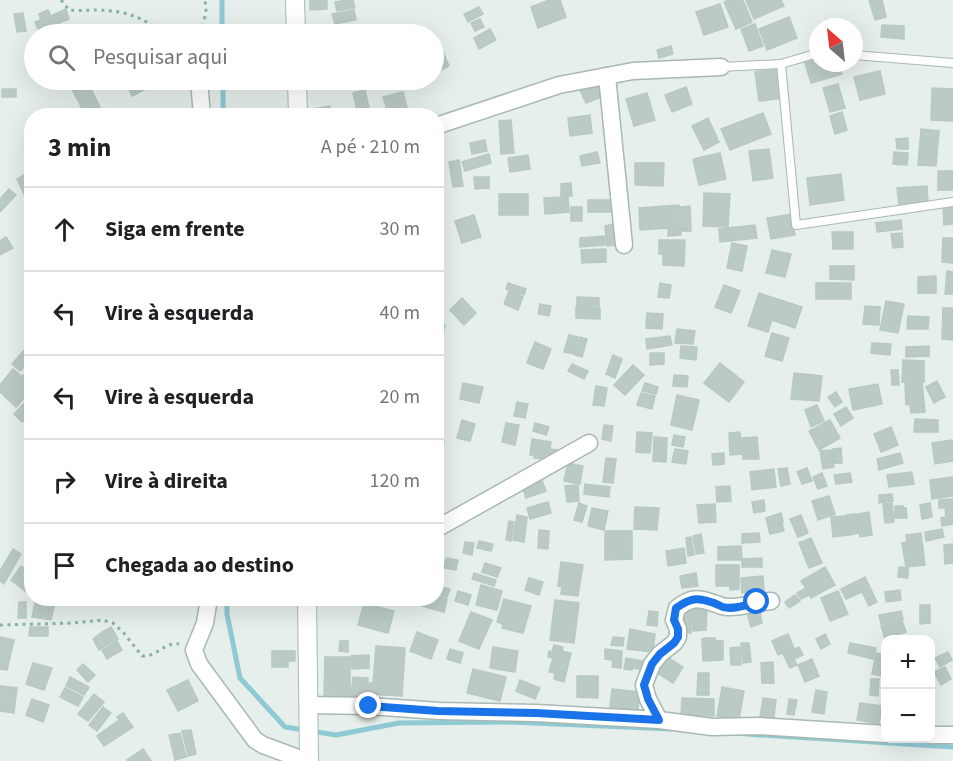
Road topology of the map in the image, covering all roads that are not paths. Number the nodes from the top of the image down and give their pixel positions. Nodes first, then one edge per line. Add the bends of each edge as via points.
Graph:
1 (295, 0) edge
2 (296, 24) edge
3 (809, 55) edge
4 (863, 56) edge
5 (953, 63) edge
6 (781, 64) junction
7 (721, 67) joint
8 (606, 76) junction
9 (200, 90) edge
10 (297, 90) edge
11 (201, 108) edge
12 (298, 108) edge
13 (444, 123) edge
14 (953, 202) edge
15 (624, 245) dead end
16 (589, 444) dead end
17 (444, 525) edge
18 (771, 601) dead end
19 (208, 606) edge
20 (307, 606) edge
21 (309, 707) junction
22 (659, 720) junction
23 (881, 734) edge
24 (935, 735) edge
25 (953, 735) edge
26 (308, 760) edge

1 - 2 main road
3 - 6 lane
4 - 5 lane
6 - 7 lane
6 - 14 lane via 796,225
7 - 8 street
8 - 13 street via 559,85
8 - 15 street
9 - 11 street
10 - 12 main road
16 - 17 street
18 - 22 street via 724,608 699,599 676,608 678,637 652,664 644,685
19 - 26 street via 194,650 199,664 255,740
20 - 21 main road
21 - 22 street via 369,706
21 - 26 main road
22 - 23 street via 712,727
24 - 25 street

